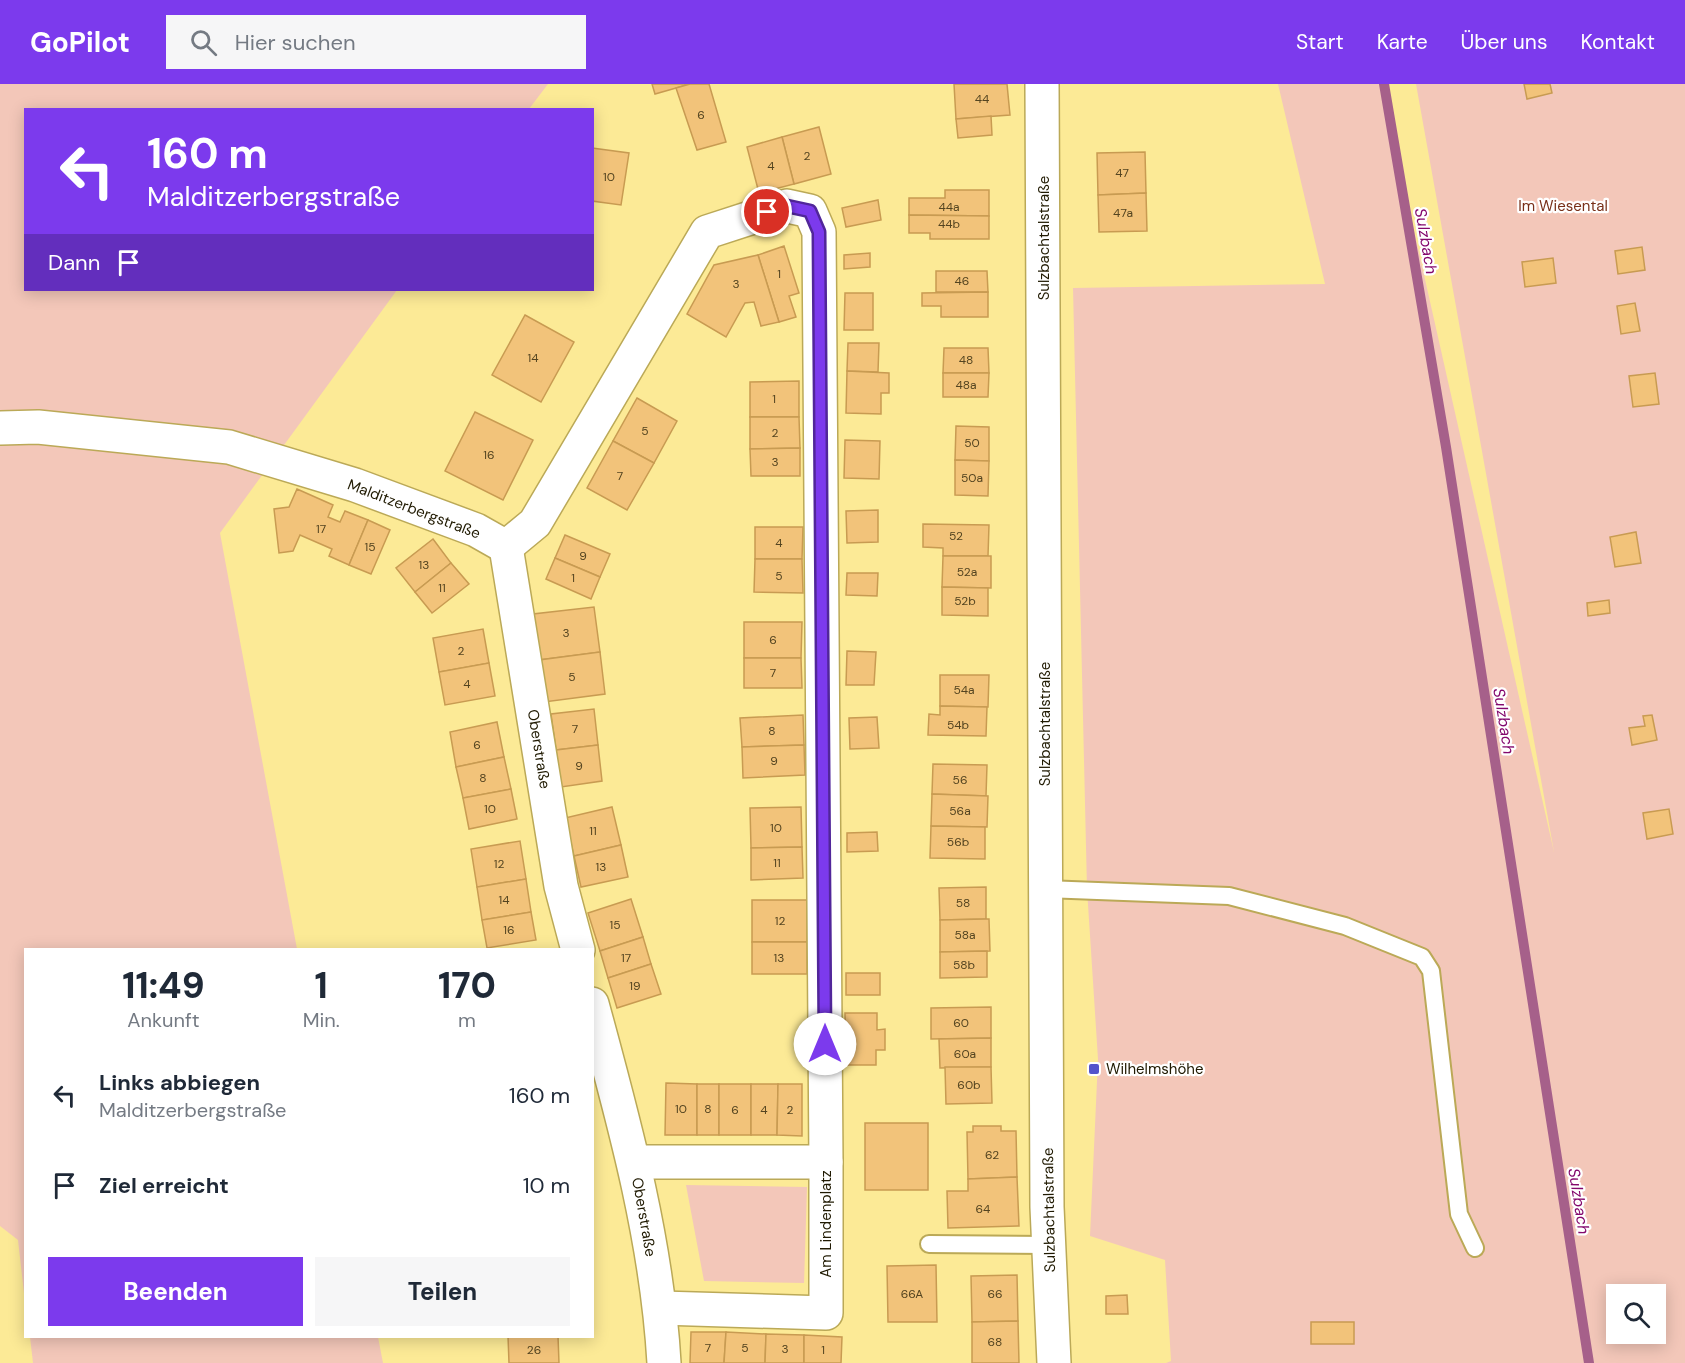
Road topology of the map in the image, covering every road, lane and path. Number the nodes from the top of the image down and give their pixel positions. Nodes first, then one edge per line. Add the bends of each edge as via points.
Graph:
1 (1042, 84) edge
2 (0, 428) edge
3 (506, 547) junction
4 (1045, 889) junction
5 (577, 948) edge
6 (594, 1012) edge
7 (634, 1162) junction
8 (826, 1162) junction
9 (929, 1244) dead end
10 (1048, 1245) junction
11 (1475, 1248) dead end
12 (661, 1308) junction
13 (664, 1363) edge
14 (1054, 1363) edge

1 - 4 street, Sulzbachtalstraße
2 - 3 street, Malditzerbergstraße via 38,427 229,447 355,485 476,530
3 - 5 street, Oberstraße via 561,886
3 - 8 street via 535,523 707,231 787,206 810,211 819,232
4 - 10 street, Sulzbachtalstraße
4 - 11 lane via 1229,896 1345,926 1422,957 1431,971 1459,1214
6 - 7 street, Oberstraße
7 - 8 street, Am Lindenplatz
7 - 12 street, Oberstraße
8 - 12 street, Am Lindenplatz via 826,1313
9 - 10 lane
10 - 14 street, Sulzbachtalstraße
12 - 13 street, Oberstraße

